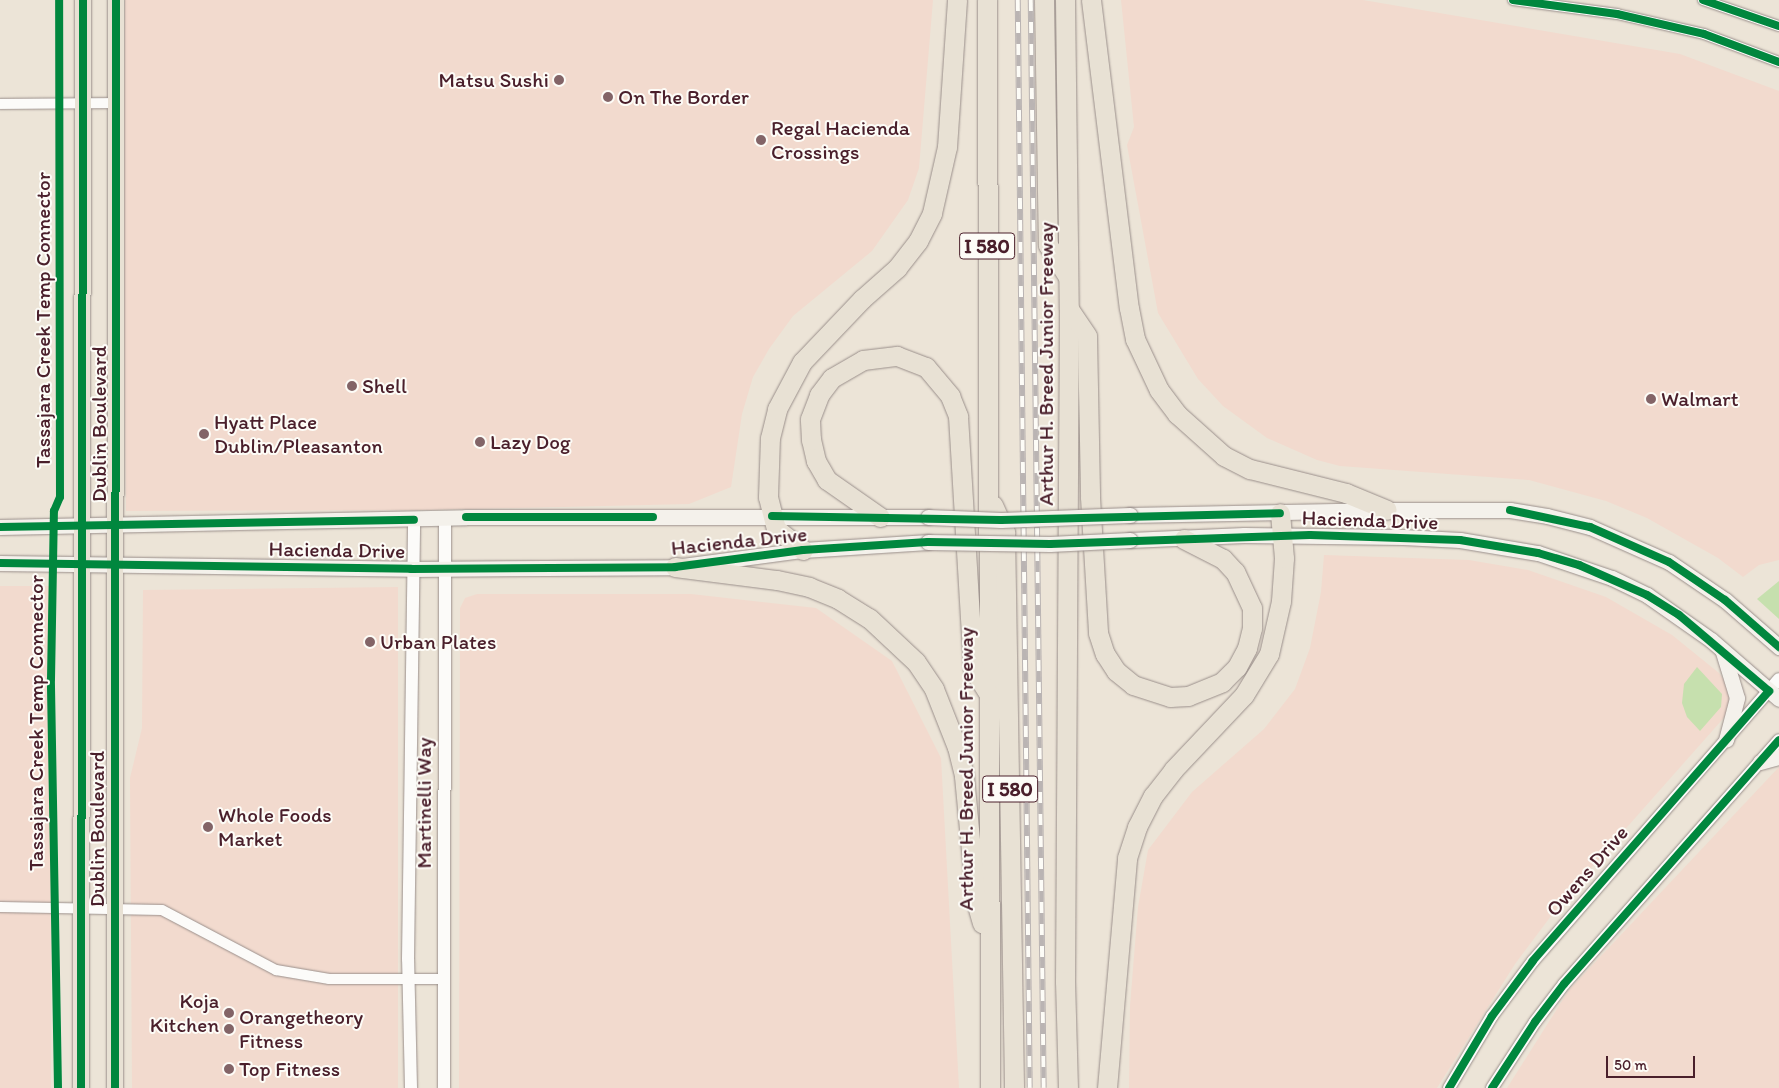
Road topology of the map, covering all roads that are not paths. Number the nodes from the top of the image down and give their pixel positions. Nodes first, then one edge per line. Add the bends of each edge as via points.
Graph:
1 (83, 0) edge
2 (116, 0) edge
3 (957, 0) edge
4 (987, 0) edge
5 (1044, 0) edge
6 (1065, 0) edge
7 (1091, 0) edge
8 (1513, 0) edge
9 (1702, 0) edge
10 (1779, 26) edge
11 (1779, 62) edge
12 (84, 103) junction
13 (115, 103) junction
14 (0, 104) edge
15 (1069, 278) junction
16 (1069, 309) junction
17 (988, 493) junction
18 (1387, 510) junction
19 (1280, 513) junction
20 (772, 516) junction
21 (880, 517) junction
22 (444, 518) junction
23 (414, 520) junction
24 (117, 524) junction
25 (84, 525) junction
26 (0, 526) edge
27 (1283, 535) junction
28 (1184, 539) junction
29 (803, 550) junction
30 (0, 564) edge
31 (83, 565) junction
32 (117, 566) junction
33 (675, 567) junction
34 (411, 569) junction
35 (445, 569) junction
36 (1748, 620) junction
37 (1779, 632) edge
38 (1779, 647) edge
39 (1722, 650) junction
40 (1776, 690) edge
41 (990, 696) junction
42 (1726, 740) junction
43 (1779, 740) edge
44 (1779, 757) edge
45 (1760, 762) junction
46 (0, 907) edge
47 (81, 908) junction
48 (114, 908) junction
49 (988, 943) junction
50 (408, 978) junction
51 (443, 979) junction
52 (81, 1088) edge
53 (115, 1088) edge
54 (410, 1088) edge
55 (444, 1088) edge
56 (990, 1088) edge
57 (1014, 1088) edge
58 (1068, 1088) edge
59 (1107, 1088) edge
60 (1449, 1088) edge
61 (1492, 1088) edge

1 - 12 main road, Dublin Boulevard
2 - 13 main road, Dublin Boulevard
3 - 20 highway via 947,147 932,213 918,241 897,268 826,335 802,362 789,384 777,409 770,438 768,497
4 - 17 highway, Arthur H. Breed Junior Freeway / I 580
5 - 15 highway via 1048,246
6 - 15 highway, Arthur H. Breed Junior Freeway / I 580
7 - 18 highway via 1129,308 1135,339 1159,390 1177,414 1224,456 1250,468 1346,494
8 - 11 street via 1617,14 1704,34
9 - 10 street
12 - 13 street
12 - 14 street
12 - 25 main road, Dublin Boulevard
13 - 24 main road, Dublin Boulevard
15 - 16 highway, Arthur H. Breed Junior Freeway / I 580
16 - 28 highway via 1087,336 1090,497 1098,634 1116,671 1133,685 1170,697 1188,696 1222,682 1243,655 1252,628 1252,608 1235,572 1223,559
16 - 58 highway, Arthur H. Breed Junior Freeway / I 580 via 1065,981
17 - 41 highway, Arthur H. Breed Junior Freeway / I 580
17 - 57 highway, I 580 via 1005,532
18 - 19 main road, Hacienda Drive
18 - 36 main road, Hacienda Drive via 1510,510 1590,527 1669,562
19 - 21 main road, Hacienda Drive, bridge via 1001,520
19 - 27 highway
20 - 21 main road, Hacienda Drive
20 - 22 main road, Hacienda Drive
20 - 29 highway via 776,529
21 - 41 highway via 827,480 814,454 810,419 818,395 832,378 863,360 897,356 926,366 950,396 958,416 973,669
22 - 23 main road, Hacienda Drive
22 - 35 street, Martinelli Way
23 - 24 main road, Hacienda Drive
23 - 34 street, Martinelli Way
24 - 25 main road, Hacienda Drive
24 - 32 main road, Dublin Boulevard
25 - 26 main road, Hacienda Drive
25 - 31 main road, Dublin Boulevard
27 - 28 main road, Hacienda Drive
27 - 39 main road, Hacienda Drive via 1460,540 1538,553 1612,578 1646,595 1679,615
27 - 59 highway via 1281,601 1269,654 1244,695 1153,796 1137,827 1122,888
28 - 29 main road, Hacienda Drive, bridge via 1030,544 928,542
29 - 33 main road, Hacienda Drive
30 - 31 main road, Hacienda Drive
31 - 32 main road, Hacienda Drive
31 - 47 main road, Dublin Boulevard
32 - 34 main road, Hacienda Drive
32 - 48 main road, Dublin Boulevard
33 - 35 main road, Hacienda Drive
33 - 49 highway via 809,587 838,599 869,618 916,662 934,689 957,747 964,776 976,902
34 - 35 main road, Hacienda Drive
34 - 50 street, Martinelli Way
35 - 51 street, Martinelli Way
36 - 37 main road
36 - 38 main road, Hacienda Drive
39 - 40 main road, Hacienda Drive
39 - 42 main road via 1737,698
40 - 42 street, Owens Drive
41 - 49 highway, Arthur H. Breed Junior Freeway / I 580
42 - 60 street, Owens Drive via 1533,962 1492,1016
43 - 45 street
44 - 45 main road
45 - 61 street via 1564,984
46 - 47 street
47 - 48 street
47 - 52 main road, Dublin Boulevard
48 - 50 street via 162,910 276,970 296,975
48 - 53 main road, Dublin Boulevard
49 - 56 highway, Arthur H. Breed Junior Freeway / I 580
50 - 51 street
50 - 54 street, Martinelli Way
51 - 55 street, Martinelli Way

